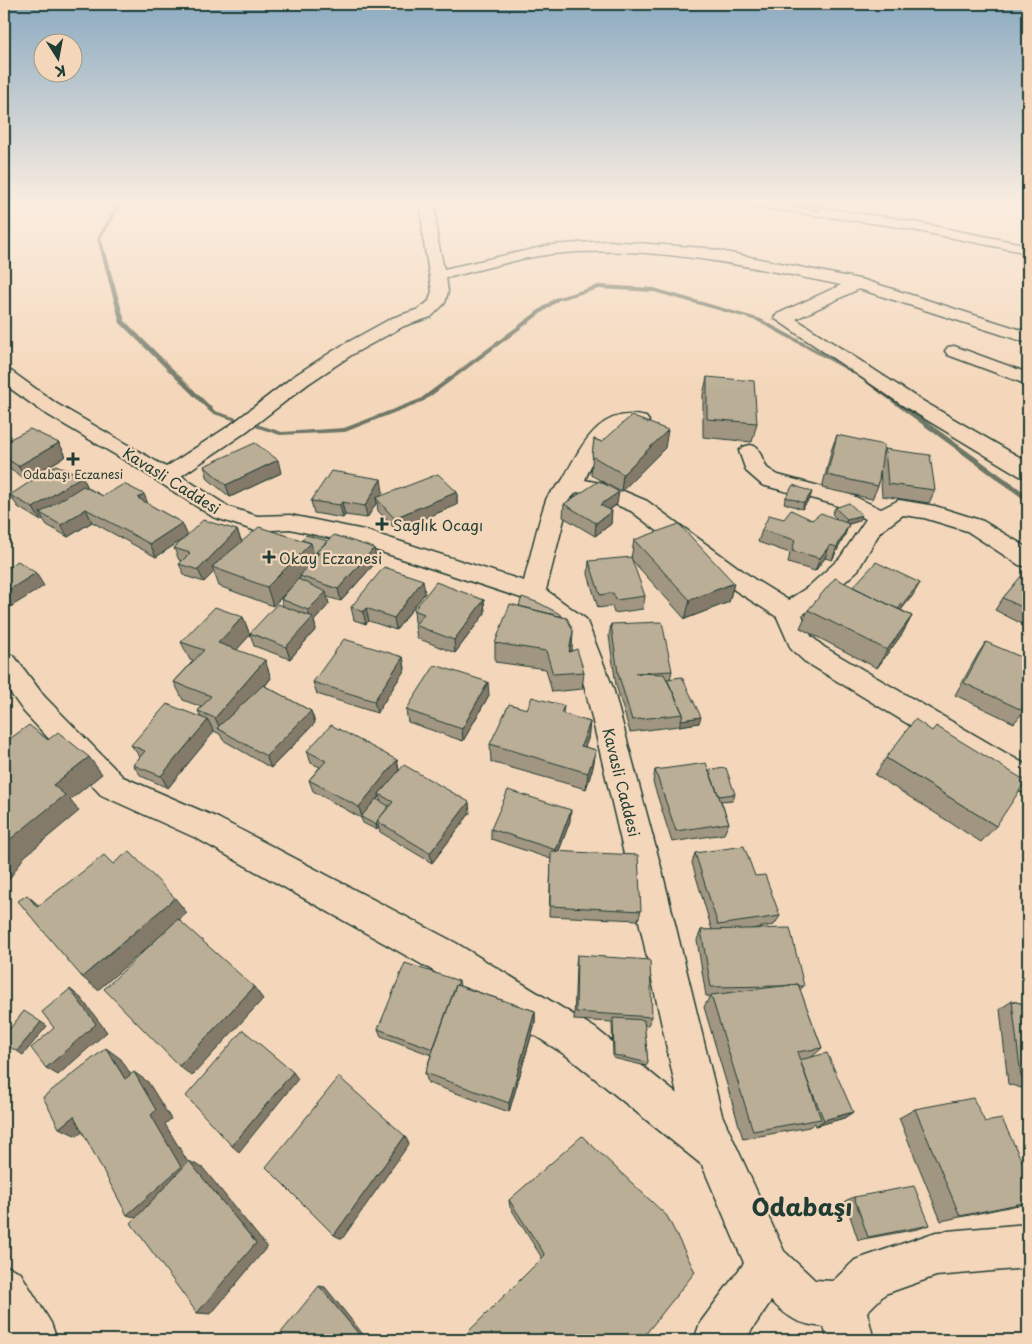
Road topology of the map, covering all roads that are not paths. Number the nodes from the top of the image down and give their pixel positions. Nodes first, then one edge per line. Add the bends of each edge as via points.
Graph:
1 (434, 265) edge
2 (483, 265) edge
3 (765, 265) edge
4 (436, 275) junction
5 (858, 283) junction
6 (1028, 338) edge
7 (954, 351) dead end
8 (4, 375) edge
9 (1028, 379) edge
10 (639, 421) edge
11 (750, 450) dead end
12 (1028, 471) edge
13 (167, 476) junction
14 (572, 484) junction
15 (882, 518) junction
16 (1028, 559) edge
17 (532, 593) junction
18 (788, 612) junction
19 (4, 663) edge
20 (1028, 781) edge
21 (716, 1151) junction
22 (1028, 1246) edge
23 (768, 1267) junction
24 (4, 1288) edge
25 (847, 1322) edge
26 (34, 1340) edge
27 (717, 1340) edge

1 - 4 street
2 - 4 street
3 - 5 street
4 - 13 street via 440,291 437,303 425,313 398,322 347,350
5 - 6 street
5 - 12 street via 783,318 909,401
7 - 9 street
8 - 13 street, Kavasli Caddesi via 50,408
10 - 14 street via 617,423 605,430 583,461
11 - 15 street via 757,471 770,480 841,499
13 - 17 street, Kavasli Caddesi via 221,512 256,524 290,522 364,538
14 - 17 street via 558,498
14 - 18 street via 601,490 639,506
15 - 16 street via 899,507 927,511 975,526
15 - 18 street via 871,527 850,564 817,593
17 - 21 street, Kavasli Caddesi via 577,626 599,688 702,1118
18 - 20 street via 800,642 814,654
19 - 21 street via 34,704 112,786 206,828 442,956 581,1042
21 - 23 street, Kavasli Caddesi
22 - 25 street, Kavasli Caddesi via 936,1254 871,1276
23 - 25 street, Kavasli Caddesi via 805,1302
23 - 27 street
24 - 26 street

